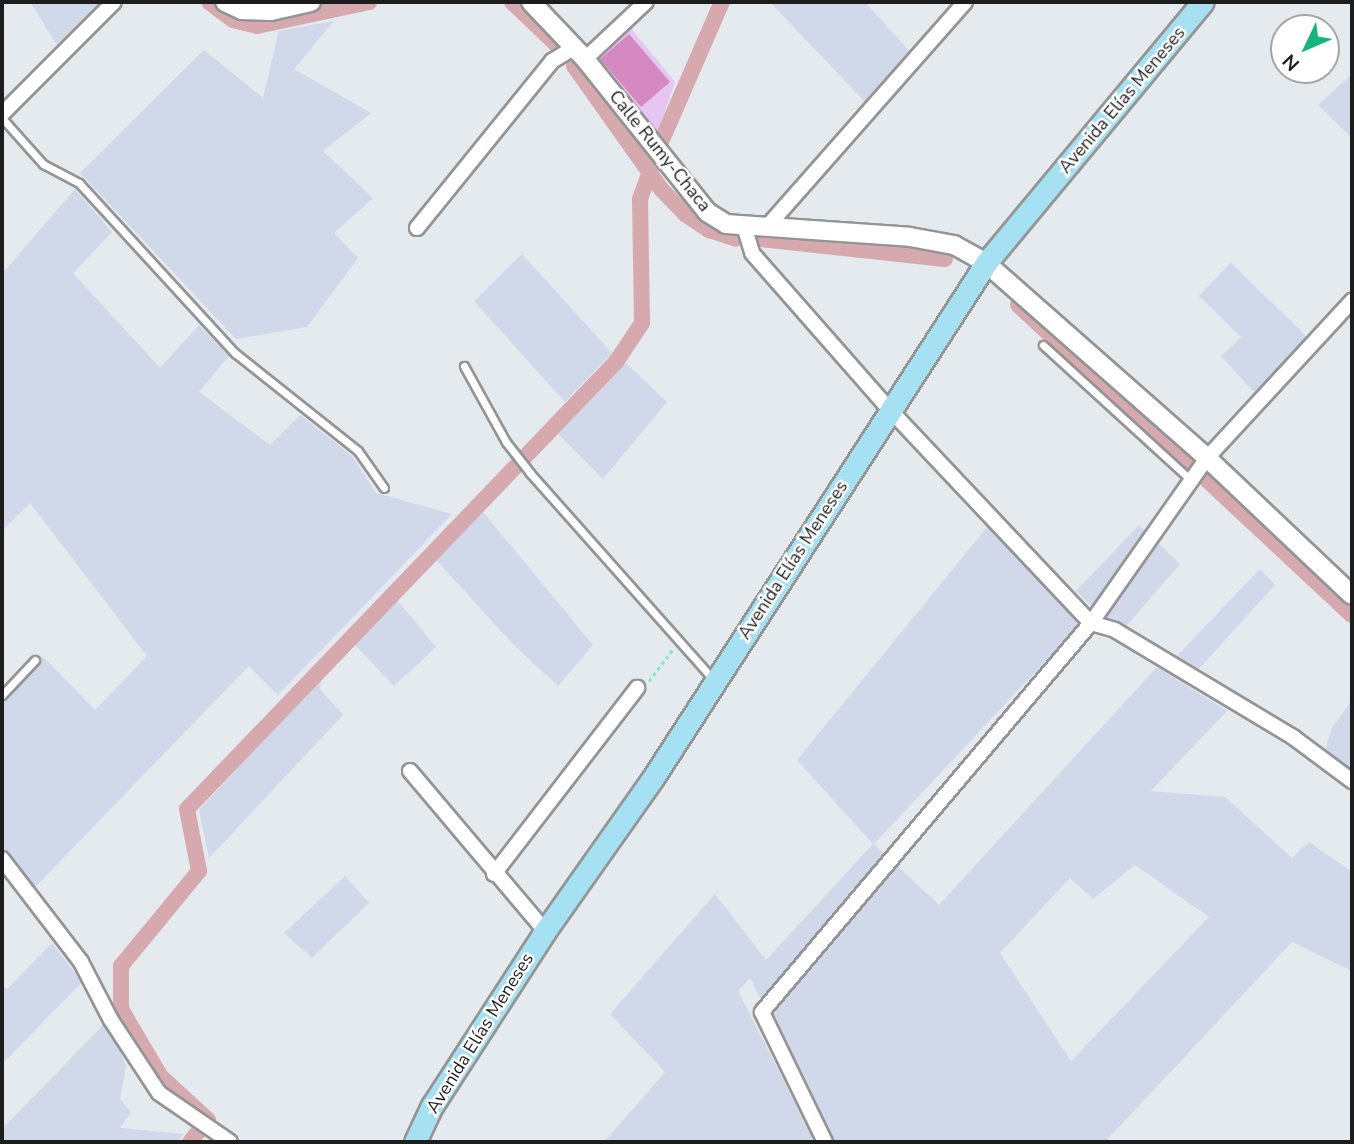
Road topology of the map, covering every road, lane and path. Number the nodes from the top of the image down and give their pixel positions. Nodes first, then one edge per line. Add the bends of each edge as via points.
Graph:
1 (114, 2) edge
2 (225, 2) edge
3 (311, 2) edge
4 (531, 2) edge
5 (646, 2) edge
6 (965, 2) edge
7 (1203, 2) edge
8 (580, 54) junction
9 (2, 116) edge
10 (744, 226) junction
11 (417, 228) dead end
12 (766, 228) junction
13 (986, 263) junction
14 (1352, 301) edge
15 (1043, 345) dead end
16 (464, 366) dead end
17 (891, 411) junction
18 (1207, 458) junction
19 (1191, 481) junction
20 (384, 488) dead end
21 (1352, 595) edge
22 (1091, 623) junction
23 (679, 640) junction
24 (35, 660) dead end
25 (715, 680) junction
26 (637, 688) joint
27 (2, 695) edge
28 (410, 771) dead end
29 (1352, 780) edge
30 (2, 859) edge
31 (494, 874) junction
32 (545, 931) junction
33 (230, 1142) edge
34 (415, 1142) edge
35 (825, 1142) edge

1 - 9 street
2 - 3 street via 242,10 271,11
4 - 8 street, Calle Rumy-Chaca
5 - 8 street
6 - 12 street
7 - 13 main road, Avenida Elías Meneses
8 - 10 street, Calle Rumy-Chaca via 707,212 726,224
8 - 11 street via 552,61
9 - 20 lane via 43,164 79,183 235,353 358,451
10 - 12 street, Calle Rumy-Chaca
10 - 17 street via 752,253
12 - 13 street, Calle Rumy-Chaca via 910,237 954,245
13 - 17 main road, Avenida Elías Meneses
13 - 18 street, Calle Rumy-Chaca
14 - 18 street
15 - 19 lane
16 - 23 lane via 506,442 530,474
17 - 22 street
17 - 25 main road, Avenida Elías Meneses
18 - 19 street
18 - 21 street, Calle Rumy-Chaca
19 - 22 street
22 - 29 street via 1115,630 1293,737
22 - 35 street via 762,1012
23 - 25 lane
23 - 26 path via 646,684
24 - 27 lane
25 - 32 main road, Avenida Elías Meneses via 653,778
26 - 31 street
28 - 31 street
30 - 33 street via 81,962 111,1020 159,1093
31 - 32 street
32 - 34 main road, Avenida Elías Meneses via 432,1106

